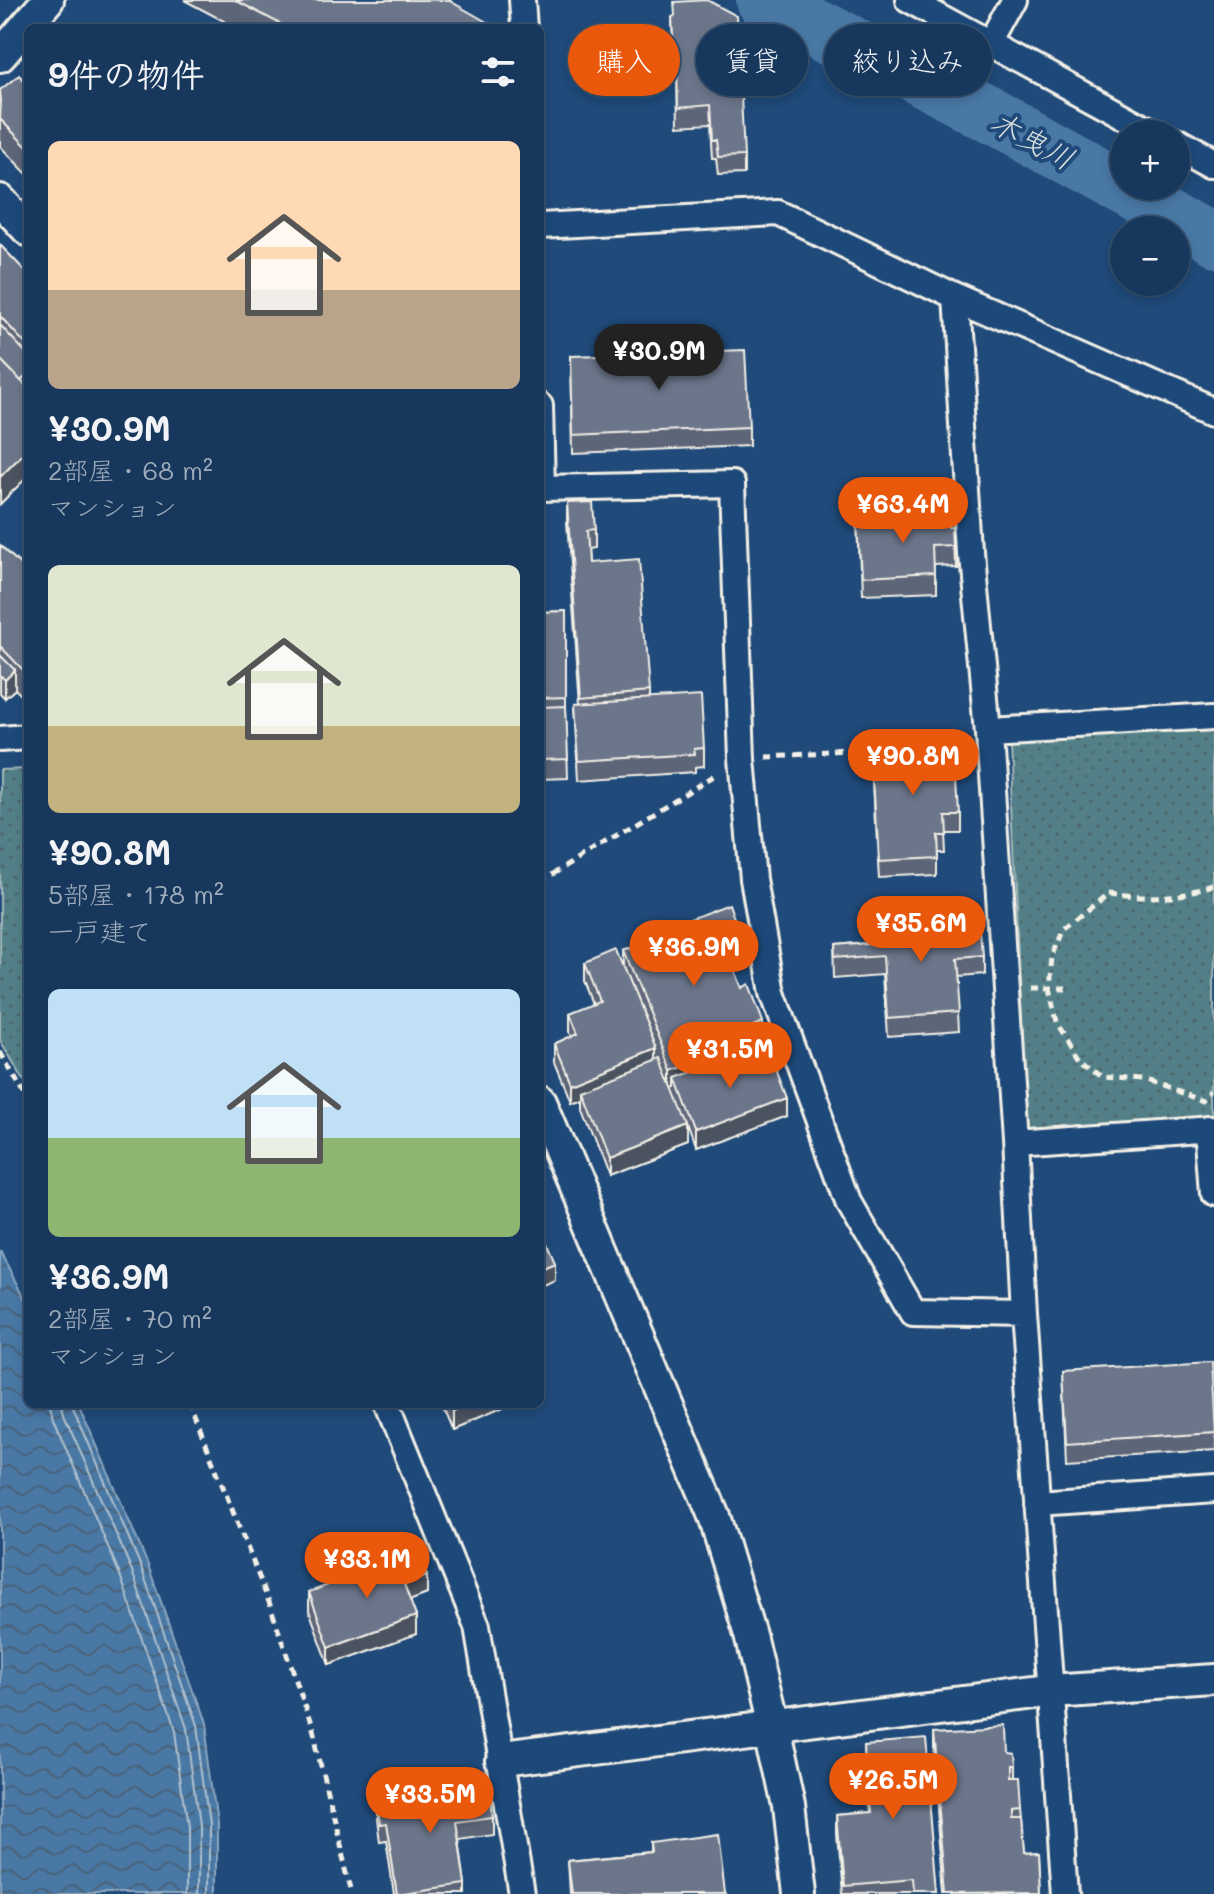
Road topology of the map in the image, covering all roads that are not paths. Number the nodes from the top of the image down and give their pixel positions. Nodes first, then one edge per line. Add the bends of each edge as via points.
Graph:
1 (48, 0) edge
2 (522, 0) edge
3 (910, 0) edge
4 (1015, 0) edge
5 (27, 24) edge
6 (524, 24) edge
7 (954, 24) edge
8 (24, 28) edge
9 (992, 42) edge
10 (992, 45) edge
11 (0, 56) edge
12 (1131, 120) edge
13 (1190, 152) edge
14 (1214, 165) edge
15 (0, 200) edge
16 (24, 226) edge
17 (544, 226) edge
18 (955, 298) junction
19 (1214, 411) edge
20 (544, 488) edge
21 (1214, 716) edge
22 (988, 729) junction
23 (24, 737) edge
24 (0, 739) edge
25 (544, 1112) edge
26 (1212, 1129) edge
27 (1015, 1143) junction
28 (1214, 1194) edge
29 (1024, 1314) junction
30 (389, 1408) edge
31 (1214, 1491) edge
32 (1037, 1503) junction
33 (1214, 1680) edge
34 (1050, 1691) junction
35 (772, 1727) junction
36 (501, 1761) junction
37 (522, 1894) edge
38 (799, 1894) edge
39 (1065, 1894) edge

1 - 5 street
2 - 6 street
3 - 7 street
4 - 9 street
8 - 11 street
10 - 12 street
13 - 14 street
15 - 16 street
17 - 18 street via 778,213
18 - 19 street
18 - 22 street
20 - 29 street via 732,484 744,774 753,879 773,993 849,1201 913,1312
21 - 22 street
22 - 27 street
23 - 24 street
25 - 35 street via 714,1516
26 - 27 street
26 - 28 street
27 - 29 street
29 - 32 street
30 - 36 street via 477,1626
31 - 32 street
32 - 34 street
33 - 34 street
34 - 35 street
34 - 39 street
35 - 36 street
35 - 38 street via 789,1807
36 - 37 street

